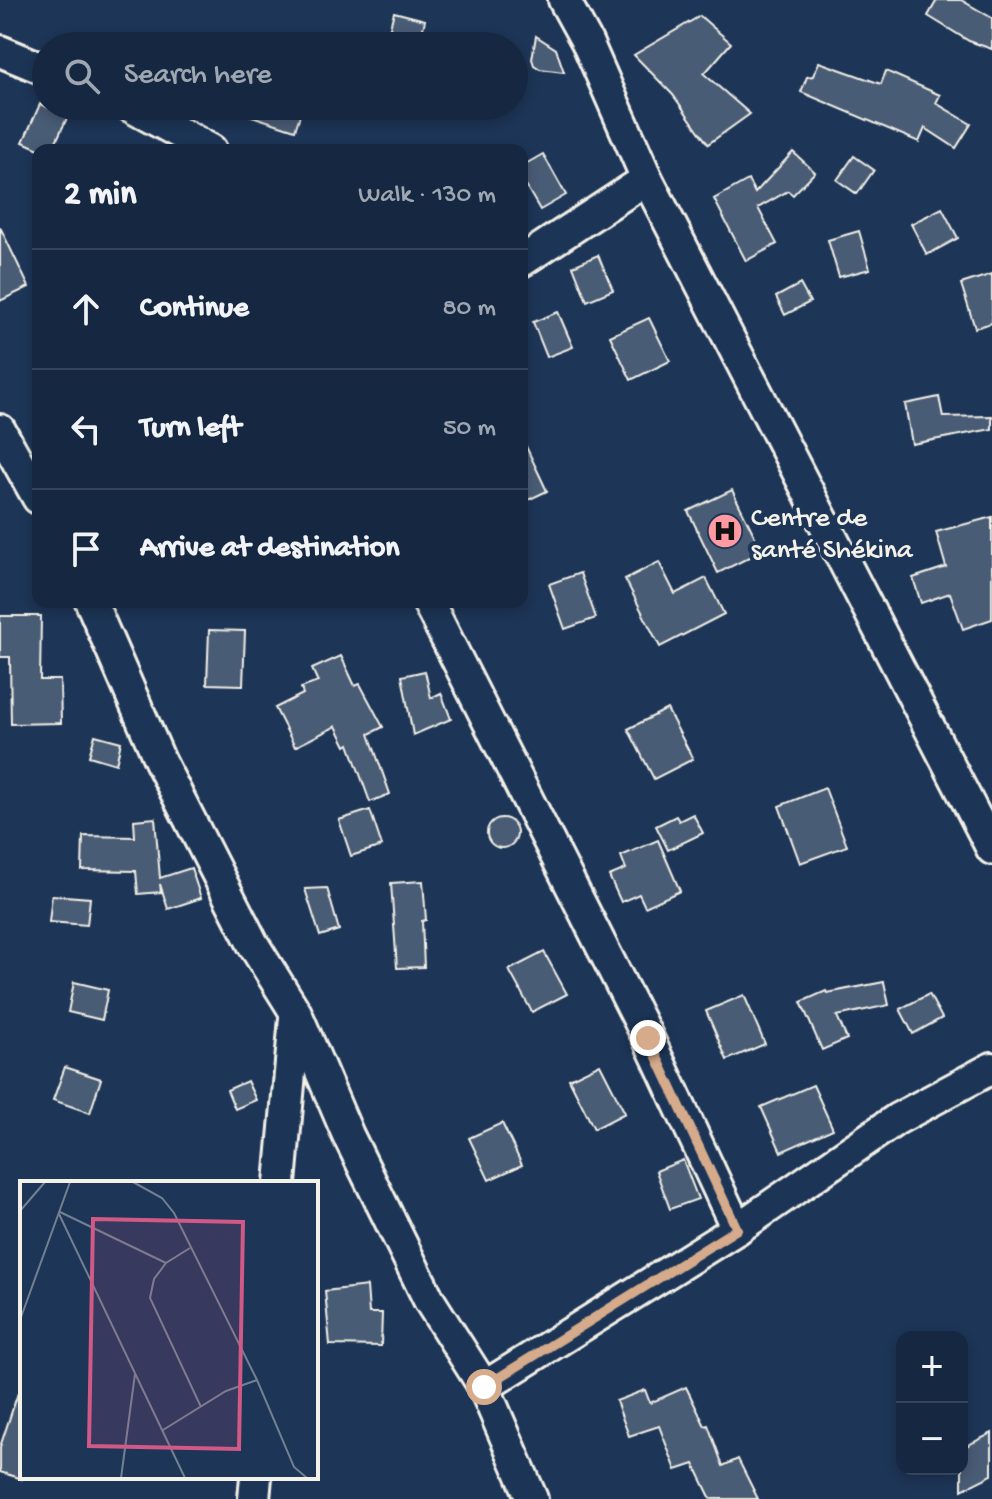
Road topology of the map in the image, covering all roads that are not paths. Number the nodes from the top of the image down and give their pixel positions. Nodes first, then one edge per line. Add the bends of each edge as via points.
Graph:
1 (564, 0) edge
2 (0, 51) edge
3 (32, 64) edge
4 (156, 120) edge
5 (200, 144) edge
6 (647, 179) junction
7 (528, 257) edge
8 (0, 430) edge
9 (32, 487) edge
10 (94, 608) edge
11 (431, 608) edge
12 (992, 849) edge
13 (296, 1013) junction
14 (992, 1068) edge
15 (280, 1181) edge
16 (737, 1229) junction
17 (484, 1387) junction
18 (256, 1479) edge
19 (254, 1499) edge
20 (532, 1499) edge

1 - 6 street
2 - 3 street
4 - 5 street
6 - 7 street
6 - 12 street
8 - 9 street
10 - 13 street via 160,761 253,944
11 - 16 street via 648,1038
13 - 15 street
13 - 17 street via 348,1135 429,1300
14 - 16 street via 897,1119
16 - 17 street
17 - 20 street
18 - 19 street

